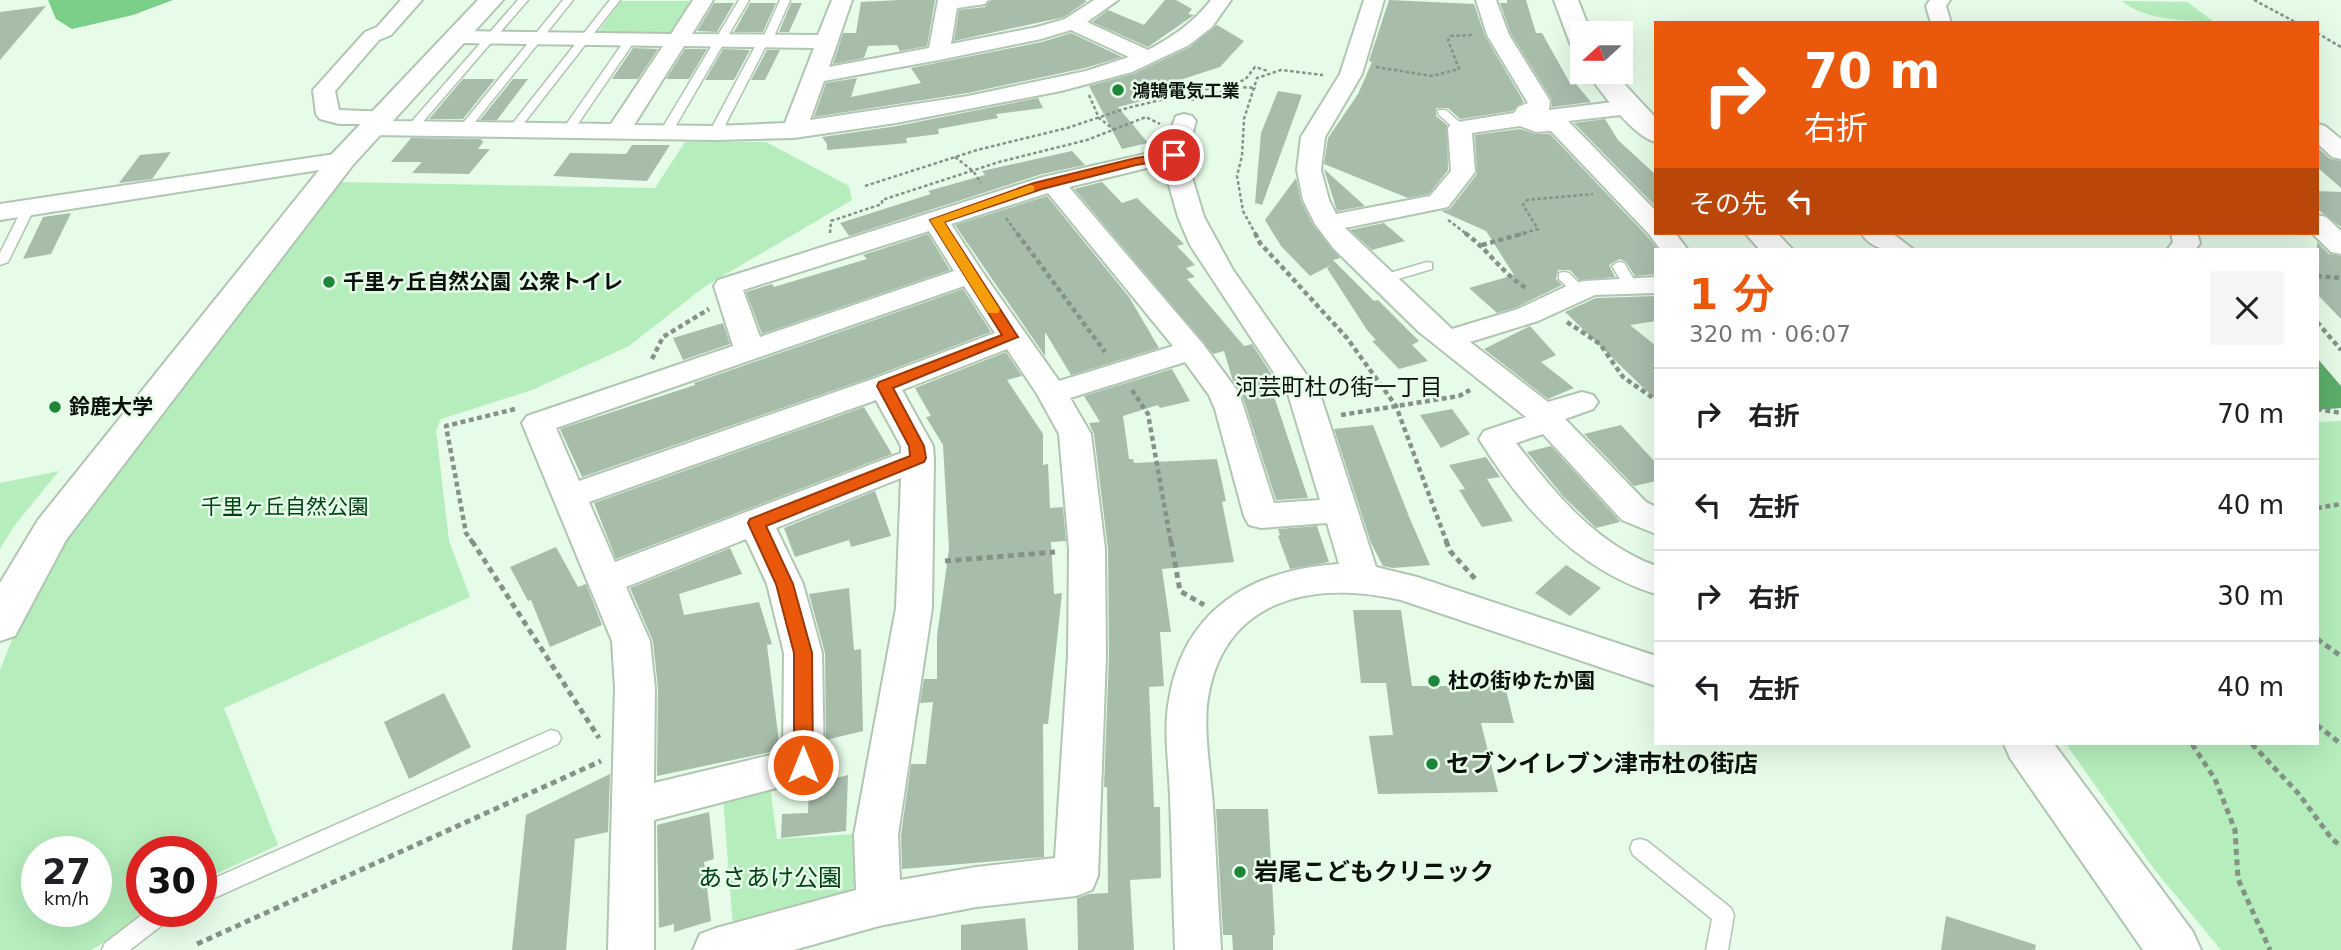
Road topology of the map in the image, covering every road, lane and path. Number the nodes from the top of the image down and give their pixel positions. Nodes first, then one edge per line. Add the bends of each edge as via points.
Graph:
1 (412, 0) edge
2 (491, 0) edge
3 (523, 0) edge
4 (568, 0) edge
5 (615, 0) edge
6 (703, 0) edge
7 (744, 0) edge
8 (785, 0) edge
9 (842, 0) edge
10 (978, 0) edge
11 (1108, 0) edge
12 (1220, 0) edge
13 (1374, 0) edge
14 (1486, 0) edge
15 (1566, 0) edge
16 (1940, 0) edge
17 (2254, 0) edge
18 (948, 2) edge
19 (1574, 21) edge
20 (1940, 21) edge
21 (2293, 21) edge
22 (1072, 23) junction
23 (2319, 34) edge
24 (1498, 35) junction
25 (457, 37) junction
26 (491, 37) junction
27 (537, 38) junction
28 (585, 38) junction
29 (631, 39) junction
30 (677, 40) junction
31 (721, 40) junction
32 (765, 41) junction
33 (828, 42) junction
34 (2341, 47) edge
35 (939, 54) junction
36 (1146, 57) junction
37 (1268, 71) junction
38 (1351, 72) junction
39 (814, 76) junction
40 (1610, 84) edge
41 (1256, 88) junction
42 (1629, 107) junction
43 (1544, 117) junction
44 (1099, 118) junction
45 (377, 123) junction
46 (2319, 123) edge
47 (2341, 126) edge
48 (411, 129) junction
49 (1181, 129) junction
50 (463, 130) junction
51 (513, 130) junction
52 (567, 131) junction
53 (794, 131) junction
54 (1116, 131) junction
55 (618, 132) junction
56 (666, 132) junction
57 (1654, 132) edge
58 (715, 133) junction
59 (2319, 133) edge
60 (2341, 152) edge
61 (955, 157) junction
62 (342, 160) junction
63 (973, 171) junction
64 (1052, 182) junction
65 (865, 186) dead end
66 (1621, 190) junction
67 (994, 201) junction
68 (1429, 205) junction
69 (29, 207) junction
70 (2319, 208) edge
71 (2341, 209) edge
72 (0, 212) edge
73 (936, 220) junction
74 (1328, 223) junction
75 (1654, 225) edge
76 (2319, 225) edge
77 (1762, 235) edge
78 (1877, 235) edge
79 (1482, 245) junction
80 (2341, 246) edge
81 (1775, 248) edge
82 (1897, 248) edge
83 (810, 260) junction
84 (2, 262) edge
85 (1427, 266) dead end
86 (970, 275) junction
87 (2319, 276) edge
88 (2341, 278) edge
89 (1635, 279) edge
90 (1381, 280) junction
91 (729, 294) junction
92 (1549, 306) junction
93 (2319, 324) edge
94 (1011, 337) junction
95 (1447, 340) junction
96 (2341, 350) edge
97 (750, 351) junction
98 (1192, 351) junction
99 (1120, 372) junction
100 (1496, 378) junction
101 (884, 386) junction
102 (634, 390) junction
103 (1052, 393) junction
104 (1654, 399) edge
105 (1582, 402) dead end
106 (1396, 405) junction
107 (524, 406) dead end
108 (2319, 409) edge
109 (2341, 413) edge
110 (1348, 414) dead end
111 (1546, 418) junction
112 (918, 458) junction
113 (569, 497) junction
114 (2341, 504) edge
115 (2319, 508) edge
116 (1340, 510) junction
117 (1654, 521) edge
118 (756, 523) junction
119 (1087, 550) junction
120 (916, 563) junction
121 (1361, 578) junction
122 (606, 580) junction
123 (1654, 580) edge
124 (1478, 581) dead end
125 (1226, 619) junction
126 (0, 624) edge
127 (2319, 640) edge
128 (2341, 656) edge
129 (1654, 670) edge
130 (2319, 727) edge
131 (551, 738) dead end
132 (2341, 744) edge
133 (2028, 745) edge
134 (2193, 745) edge
135 (2253, 745) edge
136 (621, 751) junction
137 (635, 806) junction
138 (2341, 846) edge
139 (1640, 848) dead end
140 (217, 887) edge
141 (879, 905) junction
142 (143, 927) edge
143 (801, 938) edge
144 (197, 944) dead end
145 (114, 950) edge
146 (631, 950) edge
147 (716, 950) edge
148 (1198, 950) edge
149 (1717, 950) edge
150 (2174, 950) edge
151 (2270, 950) edge

1 - 45 street via 324,90 328,114
2 - 25 street
3 - 26 lane
4 - 27 lane
5 - 28 lane
6 - 30 street
7 - 31 lane
8 - 32 lane
9 - 33 street
10 - 18 street
11 - 22 street
12 - 36 street via 1198,29
13 - 38 street
14 - 24 street
15 - 19 street
16 - 20 street via 1936,9
17 - 21 path
18 - 35 street
22 - 35 street
22 - 36 street
23 - 34 path
24 - 38 path via 1451,36 1448,40 1459,69 1436,76
24 - 43 street
25 - 26 street
25 - 45 street
26 - 27 street
26 - 48 lane
27 - 28 street
27 - 50 lane
28 - 29 street
28 - 51 lane
29 - 30 street
29 - 52 lane
30 - 31 street
30 - 55 street
31 - 32 street
31 - 56 lane
32 - 33 street
32 - 58 lane
33 - 39 street
35 - 39 street
36 - 53 street via 1118,69 964,104 886,120
37 - 38 path
37 - 41 path via 1257,78
37 - 44 path via 1255,67 1245,80
38 - 74 street via 1317,128 1309,157 1316,200
39 - 53 street
40 - 42 street
41 - 49 path via 1239,87 1187,101
41 - 106 path via 1244,119 1237,176 1243,211 1260,243 1347,338
42 - 43 street
42 - 57 street
43 - 66 street
43 - 68 street via 1451,120 1463,172 1439,202
44 - 54 path
44 - 61 path
45 - 48 street
45 - 62 street
46 - 47 street
48 - 50 street
49 - 54 path via 1146,117
49 - 64 street via 1136,162
49 - 116 street via 1188,215 1197,237 1304,394
50 - 51 street
51 - 52 street
52 - 55 street
53 - 58 street
54 - 63 path
55 - 56 street
56 - 58 street
59 - 60 street
61 - 63 path
61 - 65 path
62 - 69 street
62 - 126 street via 52,530
63 - 83 path via 831,221 829,236 807,253
64 - 67 street
64 - 98 street
66 - 75 street
66 - 79 path via 1527,200 1523,205 1538,229
67 - 73 street
67 - 99 path
68 - 74 street
68 - 79 path
69 - 72 street
69 - 84 lane
70 - 71 street
73 - 83 street
73 - 86 street
74 - 90 street
76 - 80 street
77 - 81 street
78 - 82 street
79 - 92 path via 1517,283
83 - 91 street via 728,286
85 - 90 lane
86 - 94 street
86 - 97 street
87 - 88 path
89 - 92 street via 1594,287 1572,283
90 - 95 street
91 - 97 street
91 - 102 path via 663,337
92 - 95 street
92 - 104 path via 1600,344 1623,377
93 - 96 path
94 - 101 street
94 - 103 street
95 - 100 street
97 - 102 street
98 - 99 street
98 - 116 street via 1231,409 1261,516
99 - 103 street
99 - 125 path via 1148,414 1180,591
100 - 106 path via 1459,396
100 - 111 street
101 - 112 street via 917,446
101 - 113 street
102 - 113 street via 538,423
103 - 119 street via 1076,434
105 - 111 street
106 - 110 path
106 - 124 path via 1450,551
107 - 136 path via 446,426 466,533 596,732
108 - 109 path
111 - 117 street via 1634,511
111 - 123 street via 1495,439 1563,525 1616,565
112 - 118 street
112 - 120 street
113 - 122 street
114 - 115 path
116 - 121 street
118 - 122 street
118 - 137 street via 785,584 803,653 803,765
119 - 120 path
119 - 141 street via 1087,656 1076,876 976,887
120 - 141 street via 914,608 876,835
121 - 125 street via 1329,579 1271,593
121 - 129 street via 1404,587
122 - 136 street via 631,641 635,688
125 - 148 street via 1195,671 1187,708
127 - 128 path
130 - 132 path
131 - 140 lane
133 - 150 street
134 - 151 path via 2215,779 2235,830 2238,879
135 - 138 path
136 - 137 street
136 - 144 path
137 - 146 street
139 - 149 lane via 1723,915
141 - 143 street
142 - 145 lane
143 - 147 street

